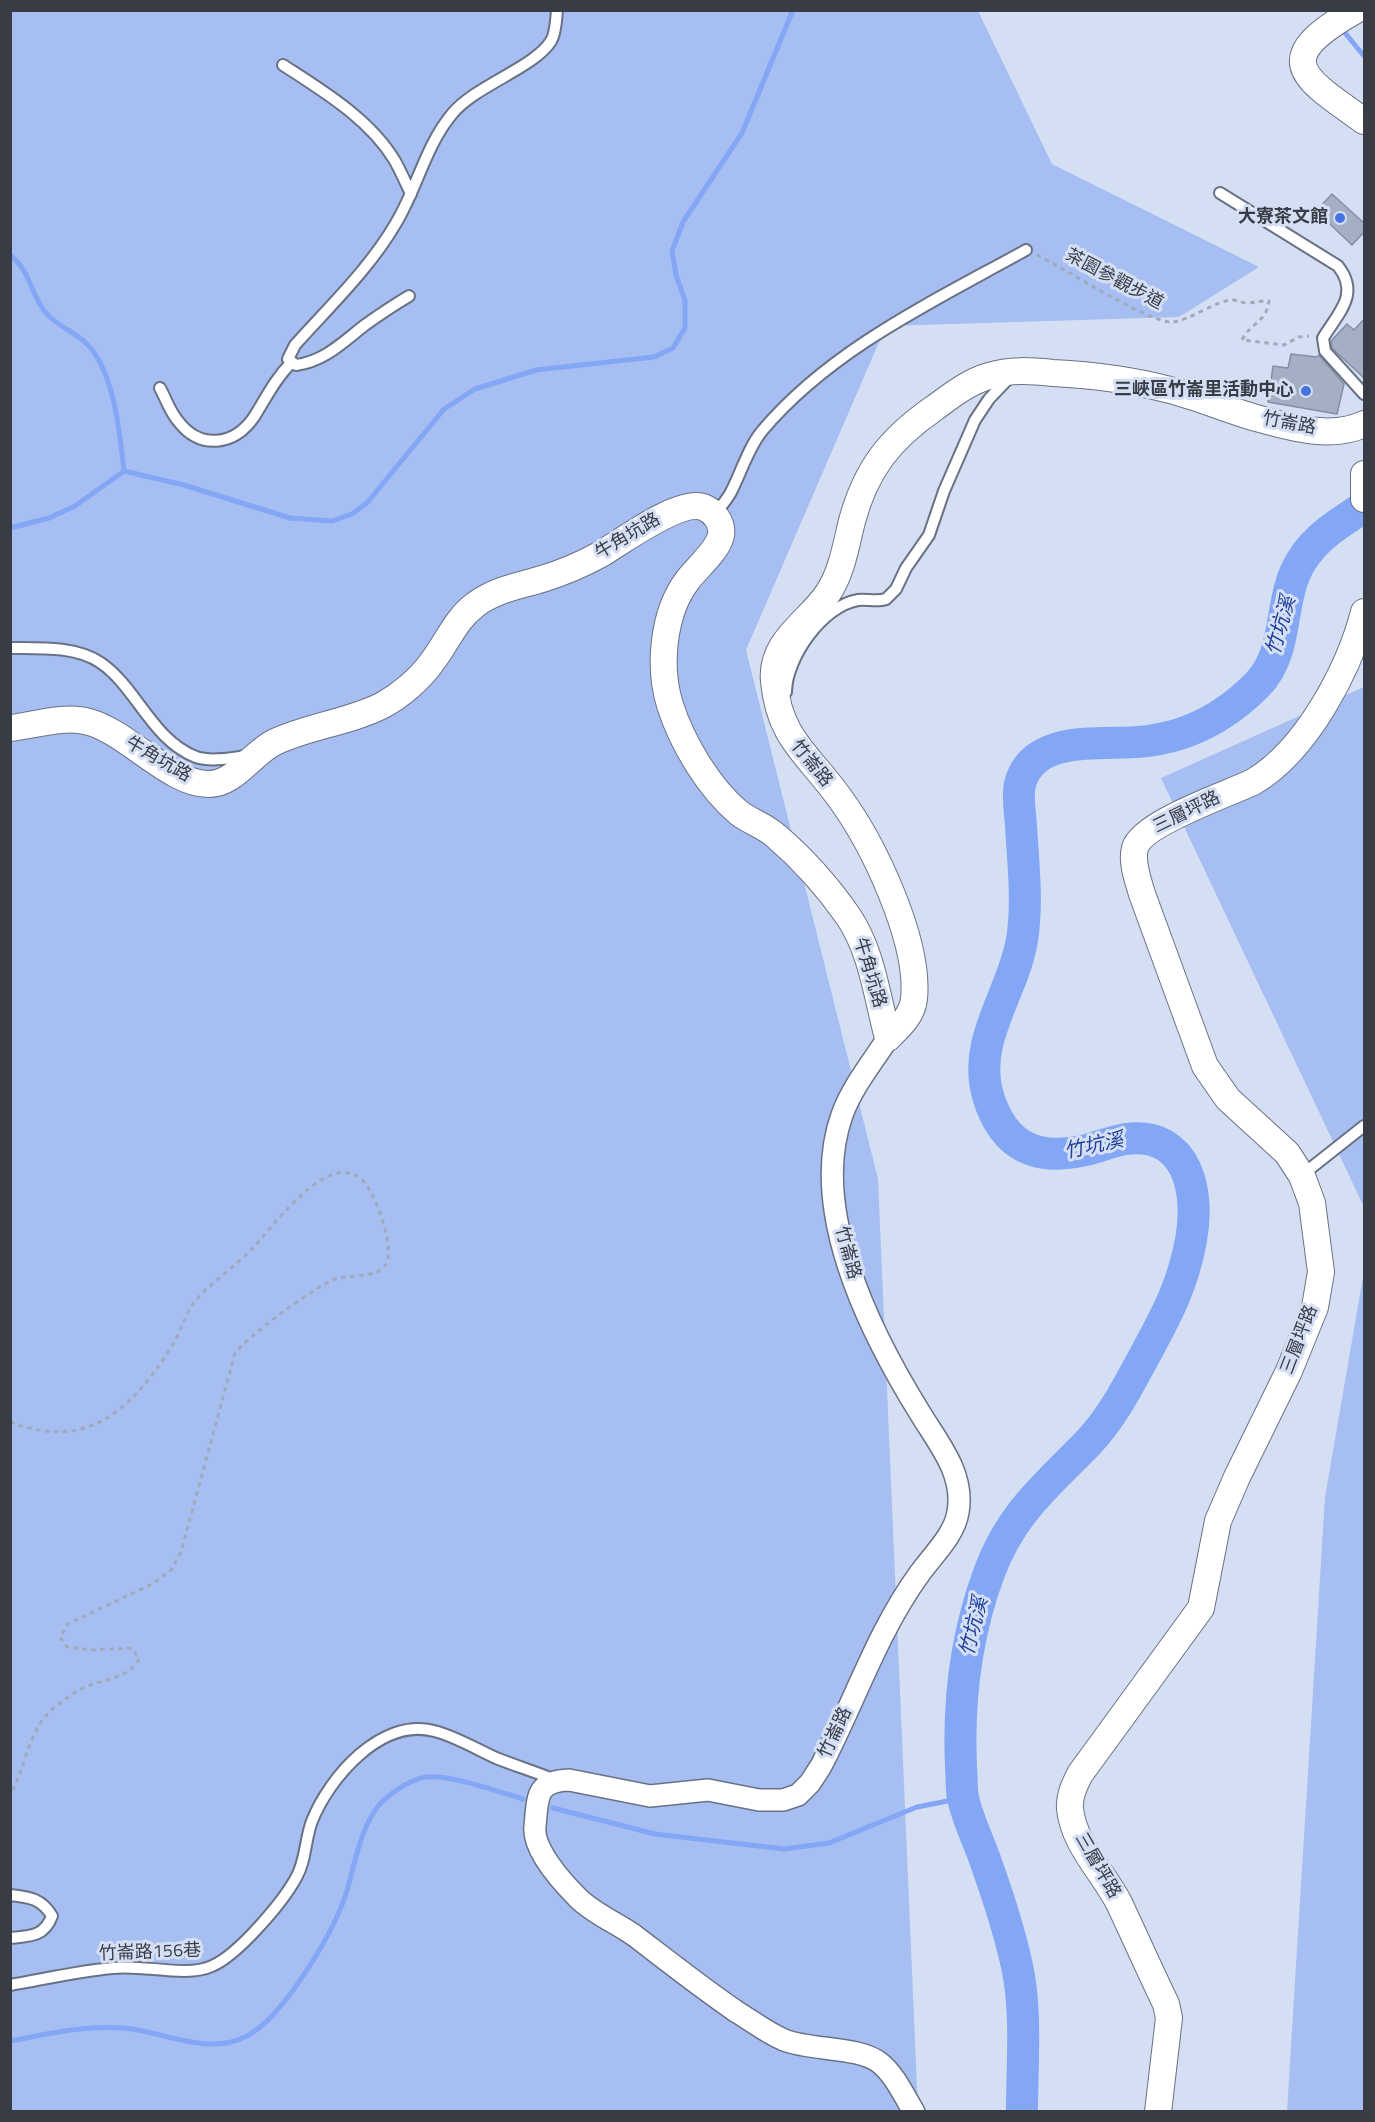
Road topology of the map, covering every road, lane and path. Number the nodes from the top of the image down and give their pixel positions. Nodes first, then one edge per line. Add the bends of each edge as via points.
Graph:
1 (557, 10) edge
2 (1355, 11) edge
3 (283, 65) dead end
4 (1365, 121) edge
5 (1220, 193) dead end
6 (411, 194) junction
7 (1026, 250) joint
8 (409, 296) dead end
9 (1323, 338) junction
10 (291, 363) junction
11 (1017, 370) junction
12 (160, 388) dead end
13 (1365, 394) edge
14 (1365, 424) edge
15 (1365, 474) edge
16 (1364, 488) edge
17 (1365, 499) edge
18 (715, 514) junction
19 (1365, 612) edge
20 (10, 648) edge
21 (10, 728) edge
22 (794, 743) junction
23 (253, 756) junction
24 (888, 1038) junction
25 (1365, 1125) edge
26 (1302, 1176) junction
27 (10, 1422) edge
28 (555, 1780) junction
29 (10, 1796) edge
30 (10, 1895) edge
31 (10, 1938) edge
32 (10, 1985) edge
33 (914, 2112) edge
34 (1158, 2112) edge

1 - 6 lane via 554,32 545,48 464,102 451,115 437,136
2 - 4 street via 1311,42 1301,64 1306,77
3 - 6 lane via 338,101 369,130 394,159
5 - 9 lane via 1338,266 1348,279 1349,294
6 - 10 lane via 380,248 289,353
7 - 9 path, 茶園參觀步道 via 1158,320 1180,320 1233,300 1248,304 1264,300 1269,301 1266,316 1242,340 1284,345 1299,337
7 - 18 lane via 890,326 784,405 759,434 730,495
8 - 10 lane via 336,350 304,364
9 - 13 lane via 1325,351
10 - 12 lane via 246,426 229,439 199,439 178,421
11 - 14 street, 竹崙路 via 1144,383 1287,427 1353,430
11 - 22 lane via 975,420 929,535 892,596 880,601 858,600 835,611 805,640 794,657 786,690
11 - 22 street, 竹崙路 via 970,383 927,413 883,454 869,474 838,574 826,596 778,652 773,677 778,710
15 - 16 street
16 - 17 street
18 - 23 street, 牛角坑路 via 704,507 690,506 667,513 592,559 498,592 475,605 456,624 431,664 410,686 383,705 275,742
18 - 24 street, 牛角坑路 via 721,526 721,539 673,604 666,634 664,676 670,706 692,753 718,791 741,814 772,832 800,858 850,919 864,945
19 - 26 street, 三層坪路 via 1340,681 1282,759 1253,782 1157,826 1141,837 1135,849 1135,869 1142,894 1205,1066 1228,1099 1287,1153
20 - 23 lane via 81,653 100,662 118,678 150,720 172,742 196,757
21 - 23 street, 牛角坑路 via 68,720 90,722 189,781 212,784 230,778
22 - 24 street, 竹崙路 via 839,797 865,838 891,893 905,936 913,971 914,1001 906,1019
24 - 28 street, 竹崙路 via 842,1115 834,1146 833,1192 846,1259 862,1301 903,1387 959,1485 958,1512 951,1531 891,1618 821,1766 798,1795 783,1800 759,1800 708,1790 650,1796
25 - 26 lane
26 - 34 street, 三層坪路 via 1312,1203 1321,1272 1315,1307 1218,1521 1201,1608 1080,1774 1072,1791 1070,1808 1080,1840 1118,1902 1166,2004 1169,2018
27 - 29 path via 52,1434 80,1431 104,1421 127,1403 161,1363 194,1303 296,1199 330,1176 346,1173 358,1176 372,1191 389,1245 385,1267 332,1281 264,1326 236,1353 181,1552 172,1569 154,1583 68,1623 62,1630 60,1637 67,1647 132,1648 139,1659 126,1673 85,1687 55,1706 33,1734
28 - 32 lane, 竹崙路156巷 via 433,1730 404,1730 376,1742 347,1767 322,1799 311,1822 296,1877 249,1935 213,1966 196,1971 114,1968
28 - 33 street via 538,1795 534,1831 543,1854 580,1900 698,1985 782,2039 878,2062 889,2072
30 - 31 lane via 33,1898 45,1905 52,1916 48,1927 37,1936

